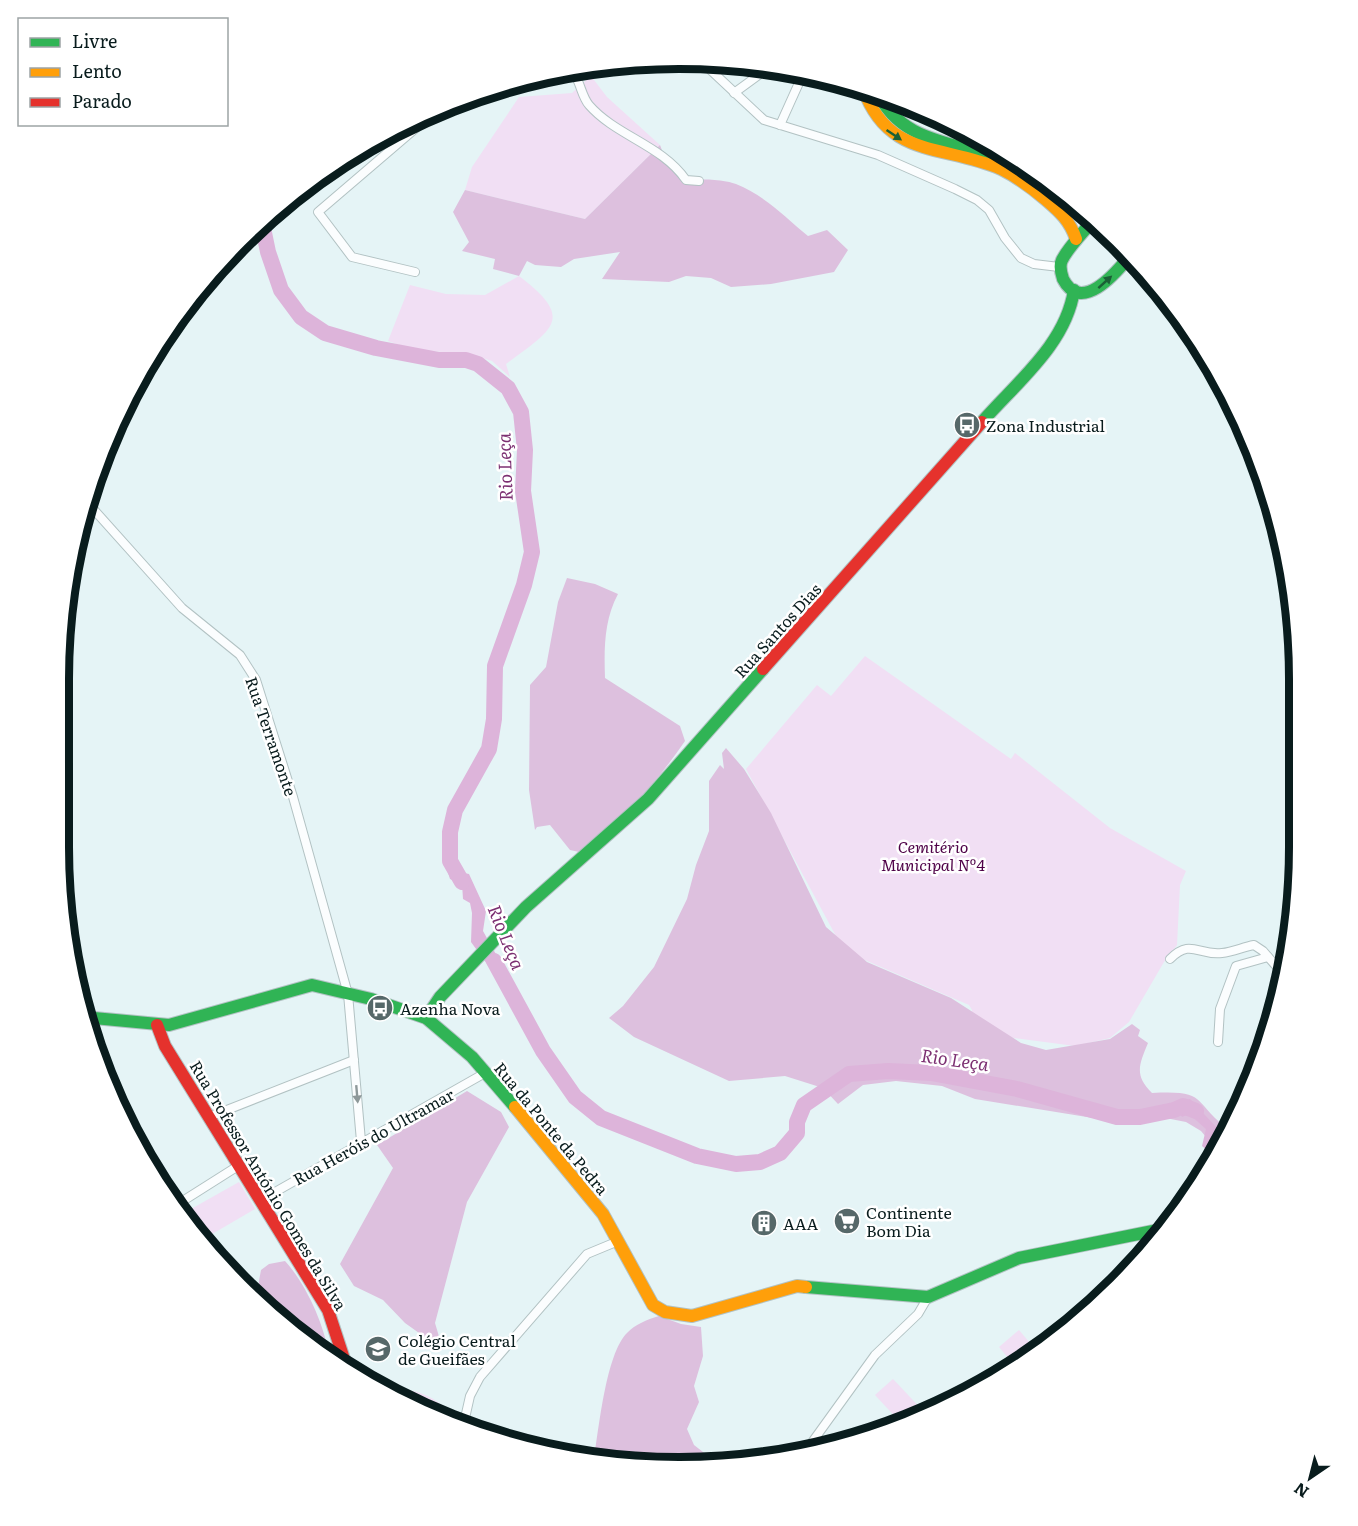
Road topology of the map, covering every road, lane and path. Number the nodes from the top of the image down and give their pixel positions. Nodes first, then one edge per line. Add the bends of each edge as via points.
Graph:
1 (710, 70) edge
2 (760, 74) edge
3 (577, 78) edge
4 (800, 81) edge
5 (734, 93) junction
6 (865, 98) edge
7 (885, 105) edge
8 (780, 125) junction
9 (415, 129) edge
10 (988, 153) edge
11 (699, 181) dead end
12 (1087, 226) edge
13 (1076, 238) junction
14 (1124, 263) edge
15 (1059, 267) junction
16 (415, 272) dead end
17 (1074, 291) junction
18 (93, 509) edge
19 (1268, 957) junction
20 (1170, 959) dead end
21 (1277, 967) edge
22 (348, 994) junction
23 (94, 1018) edge
24 (426, 1018) junction
25 (157, 1025) junction
26 (1218, 1042) dead end
27 (354, 1060) junction
28 (486, 1073) junction
29 (209, 1117) junction
30 (361, 1142) junction
31 (238, 1166) junction
32 (261, 1200) junction
33 (183, 1201) edge
34 (1152, 1231) edge
35 (616, 1242) junction
36 (928, 1297) junction
37 (343, 1356) edge
38 (465, 1418) edge
39 (812, 1442) edge

1 - 5 street
2 - 5 street
3 - 11 street via 588,104 608,121 676,165 686,180
4 - 8 street
5 - 8 street via 758,116
6 -> 13 main road via 886,129 906,142 1010,174 1071,221
7 - 10 main road via 892,117 920,135
8 - 15 street via 878,155 977,200 989,210 1008,244 1021,258
9 - 16 street via 315,215 352,257
12 - 13 main road
13 - 15 main road
17 -> 14 main road via 1096,290
15 - 17 main road
17 - 24 main road, Rua Santos Dias via 1071,311 1061,333 854,570 648,799 526,907 450,986
18 - 22 street, Rua Terramonte via 182,608 240,655 256,680
19 - 20 street via 1254,945 1215,954 1186,947
19 - 21 street
19 - 26 street via 1236,966 1220,1009
22 - 24 main road, Rua da Ponte da Pedra
22 - 25 main road, Rua da Ponte da Pedra via 312,985 187,1021
22 - 27 street, Rua Terramonte
23 - 25 main road, Rua da Ponte da Pedra
24 - 28 main road, Rua da Ponte da Pedra
25 - 29 main road, Rua Professor António Gomes da Silva via 165,1046
27 - 29 street
27 -> 30 street, Rua Terramonte
28 - 30 street, Rua Heróis do Ultramar
28 - 35 main road, Rua da Ponte da Pedra via 575,1177 603,1214
29 - 31 main road, Rua Professor António Gomes da Silva
30 - 32 street, Rua Heróis do Ultramar
31 - 32 main road, Rua Professor António Gomes da Silva
31 - 33 street
32 - 37 main road, Rua Professor António Gomes da Silva via 333,1321
34 - 36 main road, Rua da Ponte da Pedra via 1019,1258
35 - 36 main road, Rua da Ponte da Pedra via 653,1305 677,1315 692,1316 797,1286
35 - 38 street via 587,1254 480,1377
36 - 39 street via 918,1314 875,1355

